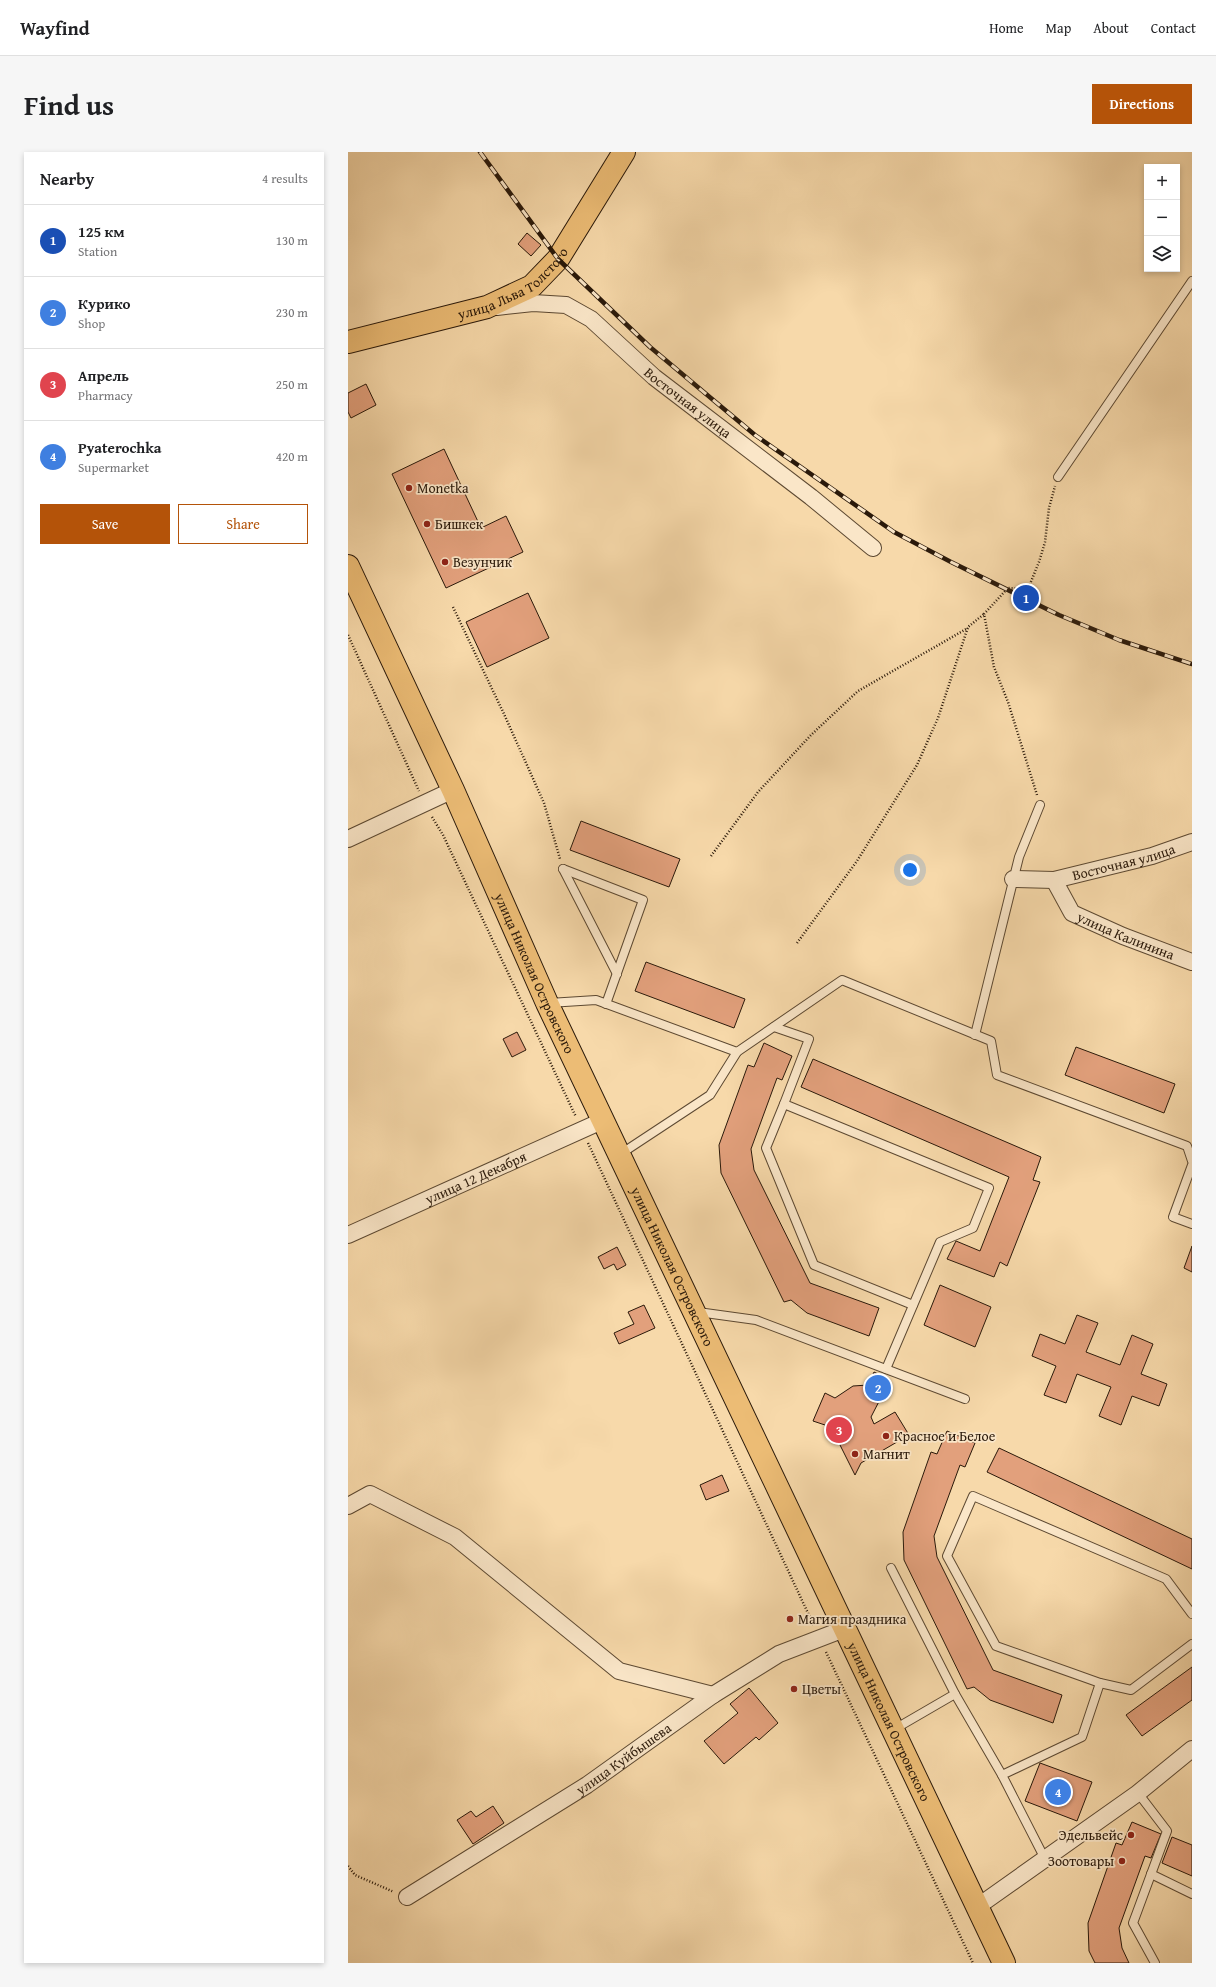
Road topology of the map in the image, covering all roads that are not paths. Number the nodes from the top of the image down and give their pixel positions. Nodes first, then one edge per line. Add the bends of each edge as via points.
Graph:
1 (624, 152) edge
2 (1192, 281) edge
3 (488, 307) junction
4 (348, 342) edge
5 (1058, 477) road end
6 (873, 548) dead end
7 (348, 566) edge
8 (453, 790) junction
9 (1040, 805) road end
10 (348, 839) edge
11 (1192, 842) edge
12 (1012, 880) junction
13 (1054, 880) junction
14 (1192, 962) edge
15 (617, 974) junction
16 (547, 1003) junction
17 (606, 1004) junction
18 (774, 1027) junction
19 (975, 1034) junction
20 (737, 1052) junction
21 (784, 1104) junction
22 (604, 1120) junction
23 (619, 1155) junction
24 (1192, 1161) edge
25 (1192, 1166) edge
26 (1192, 1224) edge
27 (348, 1234) edge
28 (913, 1305) junction
29 (693, 1312) junction
30 (886, 1369) junction
31 (965, 1399) dead end
32 (348, 1506) edge
33 (891, 1568) dead end
34 (1192, 1614) edge
35 (844, 1629) junction
36 (1192, 1644) edge
37 (1100, 1683) junction
38 (955, 1694) junction
39 (713, 1695) junction
40 (893, 1730) junction
41 (1192, 1749) edge
42 (1002, 1775) junction
43 (1138, 1793) junction
44 (1045, 1859) junction
45 (1151, 1874) junction
46 (1192, 1894) edge
47 (407, 1898) road end
48 (977, 1907) junction
49 (1004, 1963) edge
50 (1154, 1963) edge

1 - 3 main road, улица Льва Толстого via 558,259 532,286
2 - 5 lane
3 - 4 main road, улица Льва Толстого
3 - 6 street, Восточная улица via 533,303 566,305 591,319 654,378 812,496
7 - 8 main road, улица Николая Островского
8 - 10 street
8 - 16 main road, улица Николая Островского
9 - 12 lane
11 - 13 street, Восточная улица via 1152,856
12 - 13 street, Восточная улица
12 - 19 lane
13 - 14 street, улица Калинина via 1072,913
15 - 15 lane via 643,900 563,869
15 - 17 lane
16 - 17 lane via 596,1000
16 - 22 main road, улица Николая Островского
17 - 20 lane
18 - 19 lane via 842,980
18 - 20 lane
18 - 21 lane via 809,1039
19 - 24 lane via 991,1041 997,1075 1187,1146
20 - 23 lane via 710,1095
21 - 28 lane via 766,1148 814,1265
21 - 28 lane via 989,1188 973,1228 940,1242
22 - 23 main road, улица Николая Островского
22 - 27 street, улица 12 Декабря
23 - 29 main road, улица Николая Островского
25 - 26 lane via 1173,1216
28 - 30 lane
29 - 30 lane via 756,1320
29 - 35 main road, улица Николая Островского
30 - 31 lane
32 - 39 street via 370,1494 455,1537 619,1671
33 - 38 lane
34 - 37 lane via 1166,1579 973,1496 947,1556 996,1646
35 - 39 street, улица Куйбышева via 779,1654
35 - 40 main road, улица Николая Островского
36 - 37 lane via 1131,1690
37 - 42 lane via 1082,1736
38 - 40 lane
38 - 42 lane
39 - 47 street, улица Куйбышева via 587,1785
40 - 48 main road, улица Николая Островского
41 - 43 street
42 - 44 lane
43 - 44 street
43 - 45 lane via 1167,1831
44 - 48 street
45 - 46 lane
45 - 50 lane via 1133,1923
48 - 49 main road, улица Николая Островского

